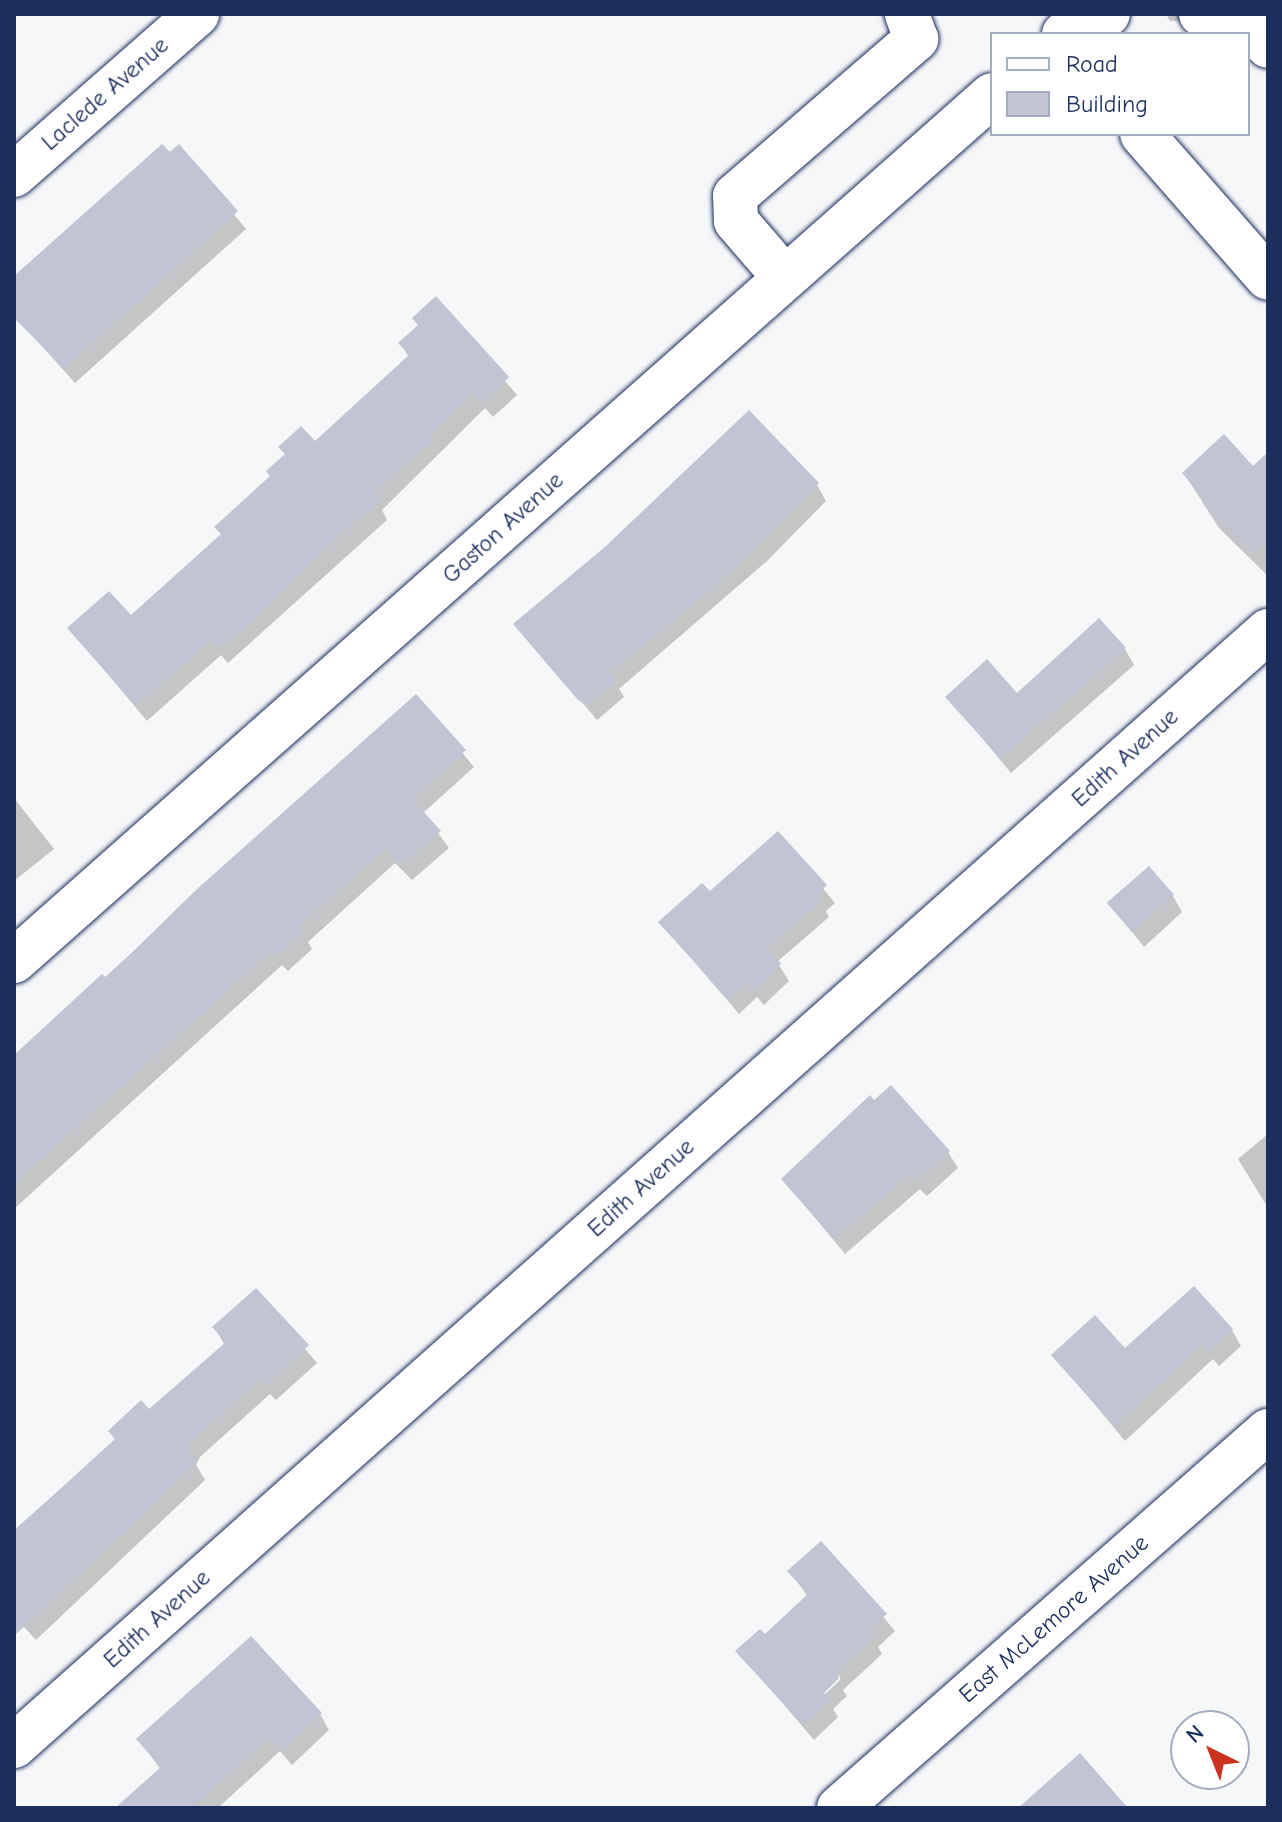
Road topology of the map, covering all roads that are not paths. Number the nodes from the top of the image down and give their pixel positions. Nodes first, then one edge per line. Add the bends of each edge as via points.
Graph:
1 (197, 14) edge
2 (907, 14) edge
3 (1037, 14) edge
4 (1108, 14) edge
5 (1201, 14) edge
6 (1053, 32) edge
7 (1068, 32) edge
8 (1268, 46) edge
9 (990, 97) edge
10 (1144, 136) edge
11 (14, 175) edge
12 (785, 278) junction
13 (1268, 278) edge
14 (1268, 631) edge
15 (14, 961) edge
16 (1268, 1431) edge
17 (14, 1746) edge
18 (845, 1806) edge

1 - 11 street, Laclede Avenue
2 - 12 street via 916,39 735,196 736,221
3 - 6 street
4 - 7 street
5 - 8 street via 1257,34
9 - 12 street, Gaston Avenue
10 - 13 street
12 - 15 street, Gaston Avenue
14 - 17 street, Edith Avenue
16 - 18 street, East McLemore Avenue

